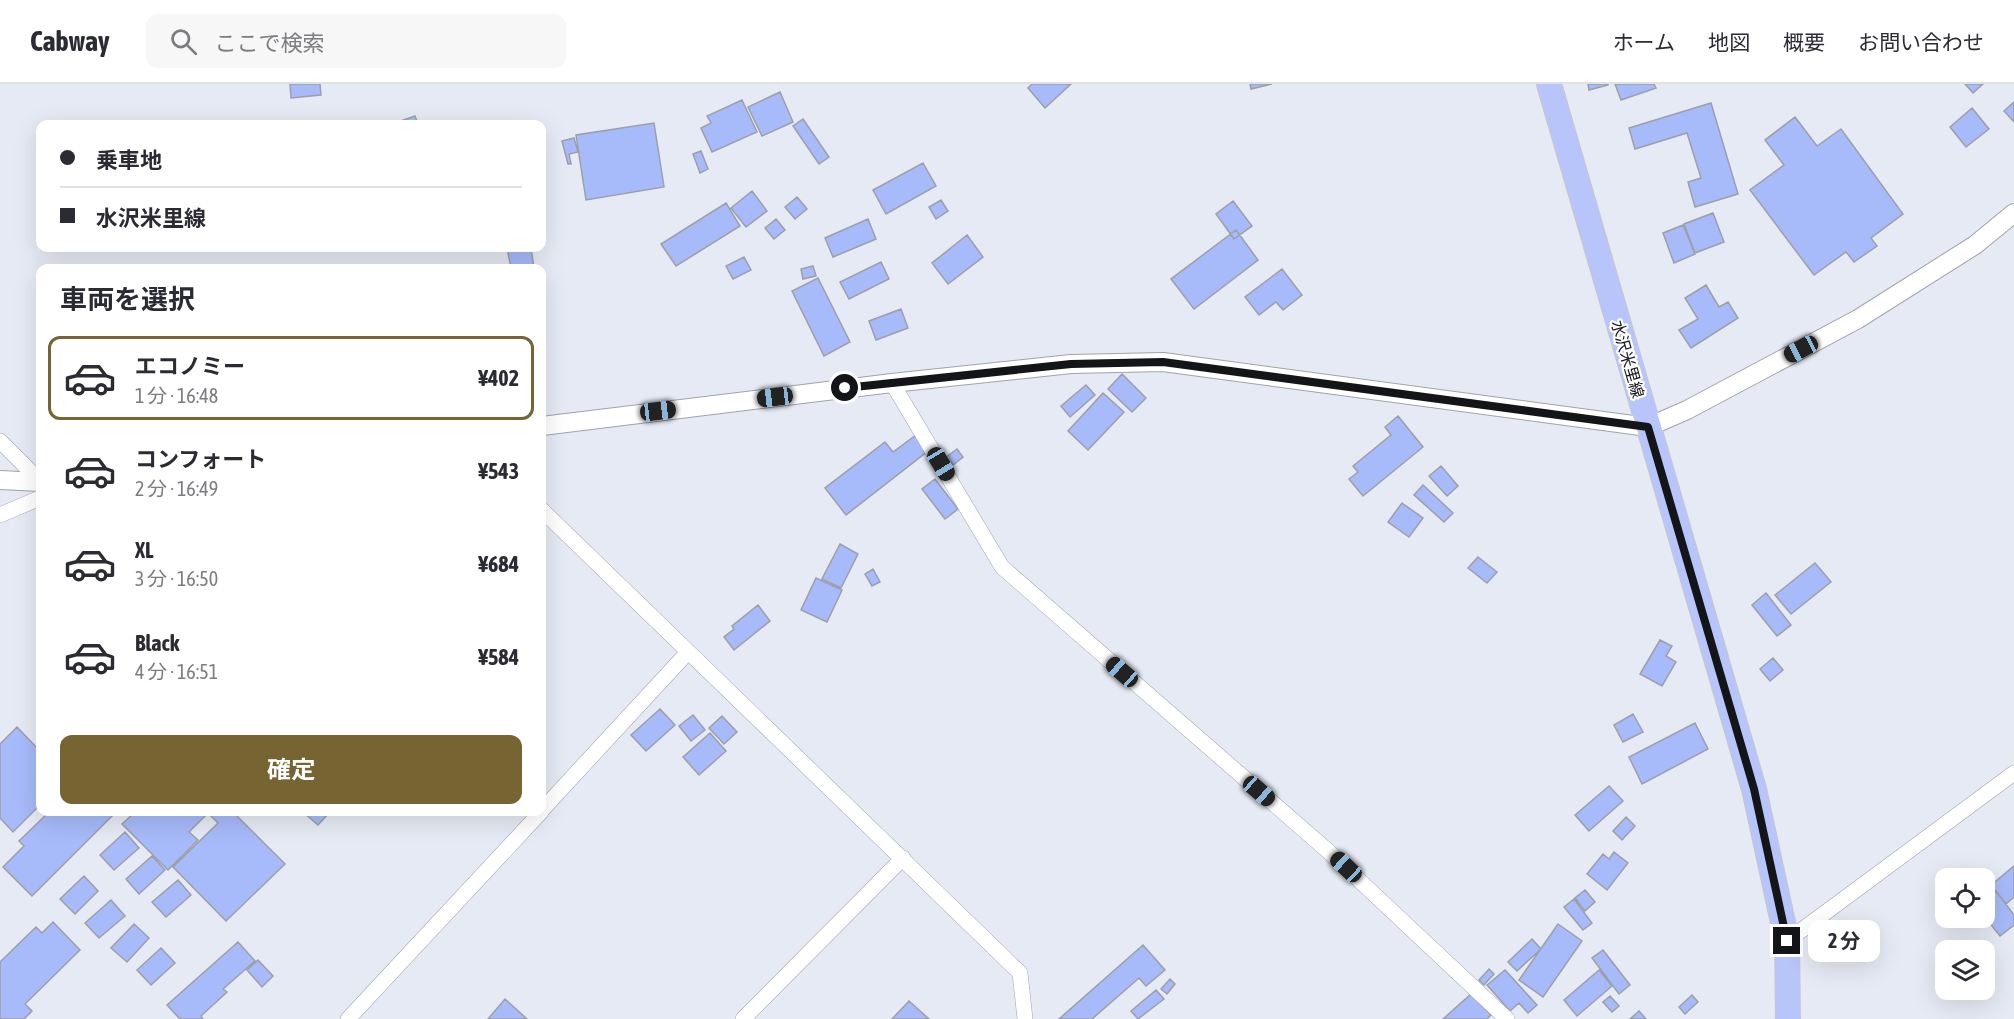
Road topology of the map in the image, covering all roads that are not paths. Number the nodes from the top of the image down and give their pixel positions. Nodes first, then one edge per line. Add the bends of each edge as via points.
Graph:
1 (1549, 84) edge
2 (2014, 213) edge
3 (892, 382) junction
4 (546, 425) edge
5 (1648, 427) junction
6 (0, 441) edge
7 (36, 477) edge
8 (0, 480) edge
9 (36, 481) edge
10 (36, 500) edge
11 (546, 514) edge
12 (0, 515) edge
13 (688, 652) junction
14 (2014, 773) edge
15 (546, 806) edge
16 (536, 816) edge
17 (903, 858) junction
18 (1787, 941) junction
19 (348, 1019) edge
20 (742, 1019) edge
21 (1025, 1019) edge
22 (1507, 1019) edge
23 (1788, 1019) edge

1 - 5 main road, 水沢米里線
2 - 5 street via 1975,245 1858,319
3 - 4 street
3 - 5 street via 1071,364 1163,362
3 - 22 street via 1002,567 1328,851
5 - 18 main road, 水沢米里線 via 1754,789
6 - 7 street
8 - 9 street
10 - 12 street
11 - 13 street
13 - 15 street
13 - 17 street
14 - 18 street
16 - 19 street
17 - 20 street
17 - 21 street via 1020,973
18 - 23 main road, 水沢米里線

